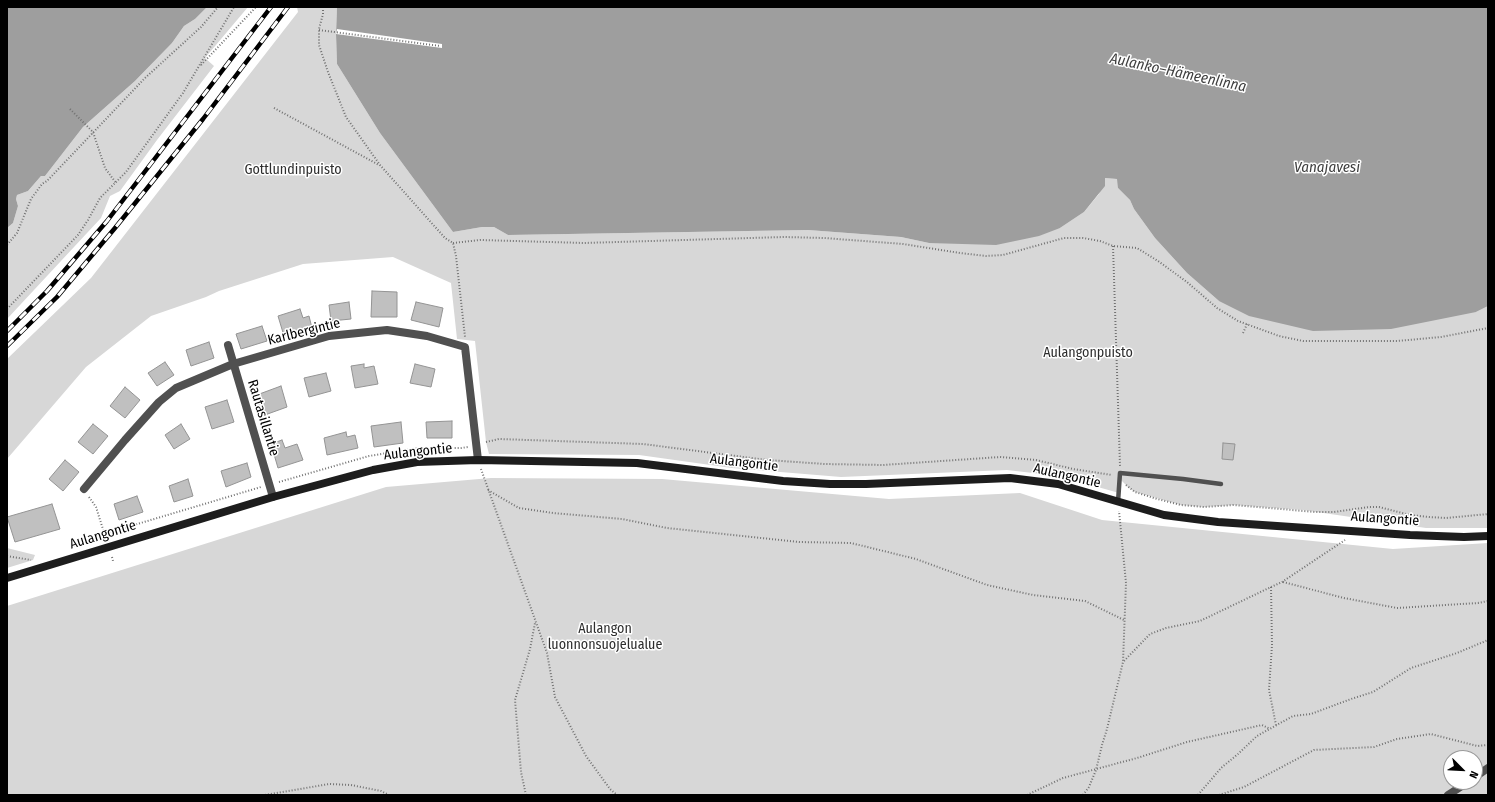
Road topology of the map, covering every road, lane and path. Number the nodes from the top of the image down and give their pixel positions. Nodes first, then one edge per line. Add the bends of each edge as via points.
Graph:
1 (218, 7) edge
2 (234, 7) edge
3 (256, 7) edge
4 (323, 7) edge
5 (319, 30) junction
6 (440, 46) dead end
7 (197, 69) junction
8 (274, 108) dead end
9 (70, 109) dead end
10 (93, 132) junction
11 (380, 165) junction
12 (116, 183) junction
13 (453, 243) junction
14 (7, 245) edge
15 (1114, 246) junction
16 (7, 309) edge
17 (1247, 324) junction
18 (1488, 328) edge
19 (1243, 333) dead end
20 (228, 345) dead end
21 (465, 347) junction
22 (233, 364) junction
23 (478, 460) junction
24 (1120, 473) junction
25 (269, 484) junction
26 (1221, 484) dead end
27 (84, 489) dead end
28 (488, 490) junction
29 (273, 497) junction
30 (90, 498) dead end
31 (1118, 502) junction
32 (102, 528) dead end
33 (1359, 531) junction
34 (1488, 536) edge
35 (66, 549) dead end
36 (7, 556) edge
37 (26, 562) dead end
38 (7, 578) edge
39 (1282, 582) junction
40 (1272, 587) junction
41 (1488, 601) edge
42 (1124, 620) junction
43 (536, 622) junction
44 (1488, 640) edge
45 (1123, 662) junction
46 (1276, 725) junction
47 (1270, 729) junction
48 (1488, 745) edge
49 (1096, 770) junction
50 (265, 795) edge
51 (389, 795) edge
52 (526, 795) edge
53 (617, 795) edge
54 (1027, 795) edge
55 (1083, 795) edge
56 (1198, 795) edge
57 (1219, 795) edge

1 - 10 path
2 - 7 path
3 - 7 path
4 - 5 path
5 - 6 path
5 - 11 path via 319,45 346,117
7 - 12 path via 164,121
8 - 11 path
9 - 10 path
10 - 12 path via 105,168
10 - 14 path via 42,184 31,199 18,232
11 - 13 path via 445,238
12 - 16 path via 100,198 78,234
13 - 15 path via 480,240 584,244 784,237 904,244 986,256 1003,255 1064,238 1083,238
13 - 21 path via 466,334
15 - 17 path via 1137,248 1187,282 1217,308
15 - 24 path
17 - 18 path via 1279,336 1327,341 1397,341
17 - 19 path
20 - 22 street, Rautasillantie
21 - 22 street, Karlbergintie via 427,336 387,330 363,331 329,336
21 - 23 street
22 - 25 street, Rautasillantie
22 - 27 street, Karlbergintie via 176,388 159,402
23 - 28 path
23 - 29 main road, Aulangontie via 417,462 373,470
23 - 31 main road, Aulangontie via 637,463 783,481 830,484 1010,478 1058,484
24 - 26 lane
24 - 31 lane
25 - 29 street, Rautasillantie
25 - 35 path via 104,534
28 - 42 path via 519,508 622,519 667,528 799,542 850,544 916,558 987,585 1085,601
28 - 43 path
29 - 38 main road, Aulangontie
30 - 32 path via 96,507
31 - 33 main road, Aulangontie via 1164,515 1218,522
31 - 42 path via 1126,583
33 - 34 main road, Aulangontie
33 - 39 path
36 - 37 path via 33,560
39 - 40 path
39 - 41 path via 1397,608
40 - 45 path via 1200,621 1150,634
40 - 46 path via 1269,690
42 - 45 path
43 - 52 path via 515,700 521,772
43 - 53 path via 547,654 555,697 586,756
44 - 46 path via 1411,668 1373,692 1311,714 1293,716
45 - 49 path
46 - 47 path
47 - 49 path via 1262,724 1187,742
47 - 56 path via 1257,736 1221,768
48 - 57 path via 1477,746 1431,734 1397,739 1374,747 1314,750 1244,787
49 - 54 path via 1063,778
49 - 55 path
50 - 51 path via 329,784 351,785

